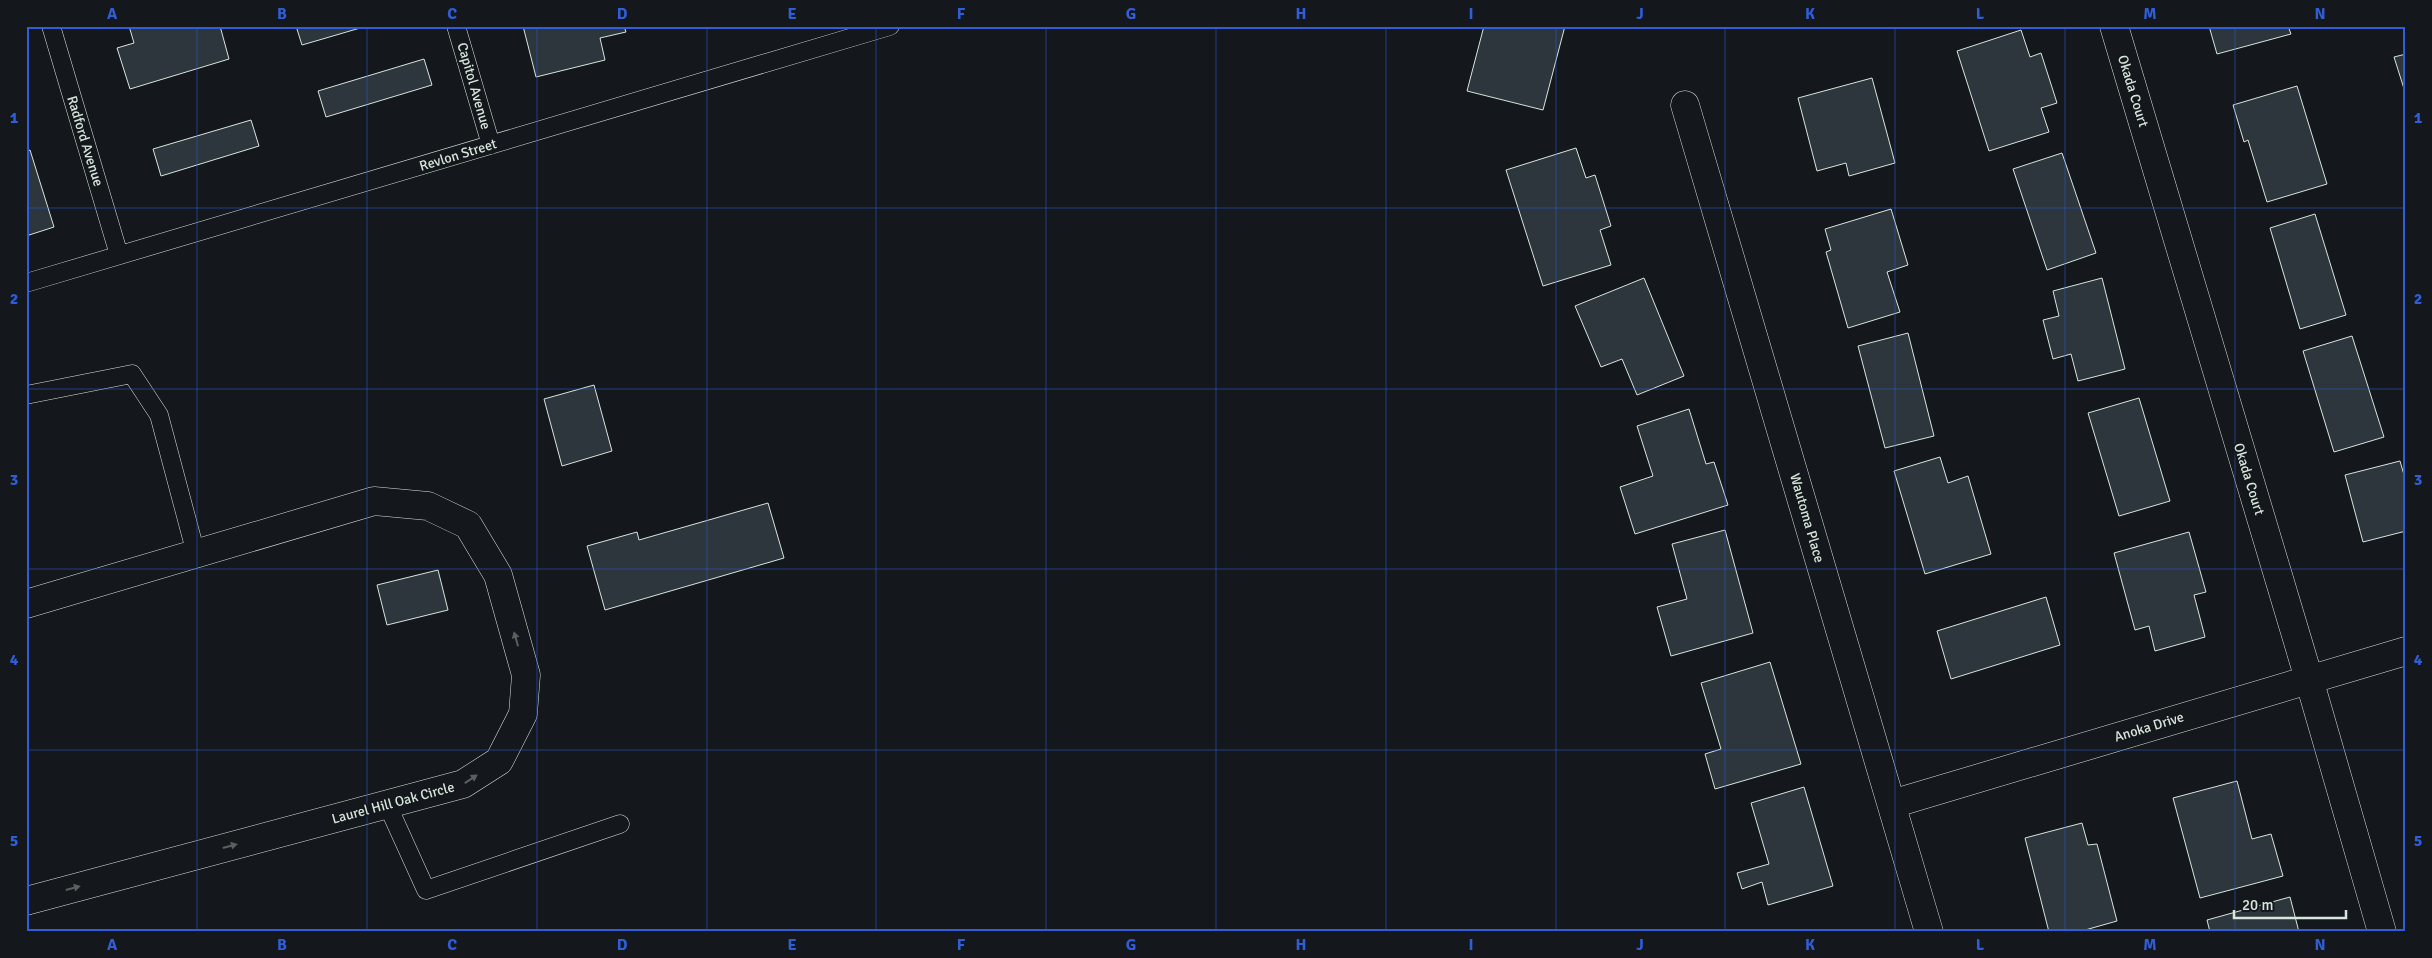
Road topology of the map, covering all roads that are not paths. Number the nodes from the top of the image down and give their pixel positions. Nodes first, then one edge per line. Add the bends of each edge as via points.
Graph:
1 (51, 26) edge
2 (456, 26) edge
3 (2114, 26) edge
4 (880, 28) edge
5 (1685, 104) dead end
6 (491, 145) junction
7 (120, 255) junction
8 (26, 283) edge
9 (26, 395) edge
10 (196, 554) junction
11 (26, 604) edge
12 (2406, 651) edge
13 (2309, 679) junction
14 (387, 804) junction
15 (1892, 804) junction
16 (620, 824) dead end
17 (26, 901) edge
18 (1929, 932) edge
19 (2382, 932) edge

1 - 7 lane, Radford Avenue
2 - 6 lane, Capitol Avenue
3 - 13 street, Okada Court
4 - 6 lane, Revlon Street
5 - 15 street, Wautoma Place
6 - 7 lane, Revlon Street
7 - 8 lane, Revlon Street
9 - 10 lane via 132,374 158,415
10 - 11 street, Laurel Hill Oak Circle
14 -> 10 street, Laurel Hill Oak Circle via 463,784 499,761 523,714 526,675 498,575 468,525 428,506 374,501
12 - 13 street, Anoka Drive
13 - 15 street, Anoka Drive
13 - 19 street, Okada Court
14 - 16 lane via 426,890
17 -> 14 street, Laurel Hill Oak Circle
15 - 18 street, Wautoma Place

